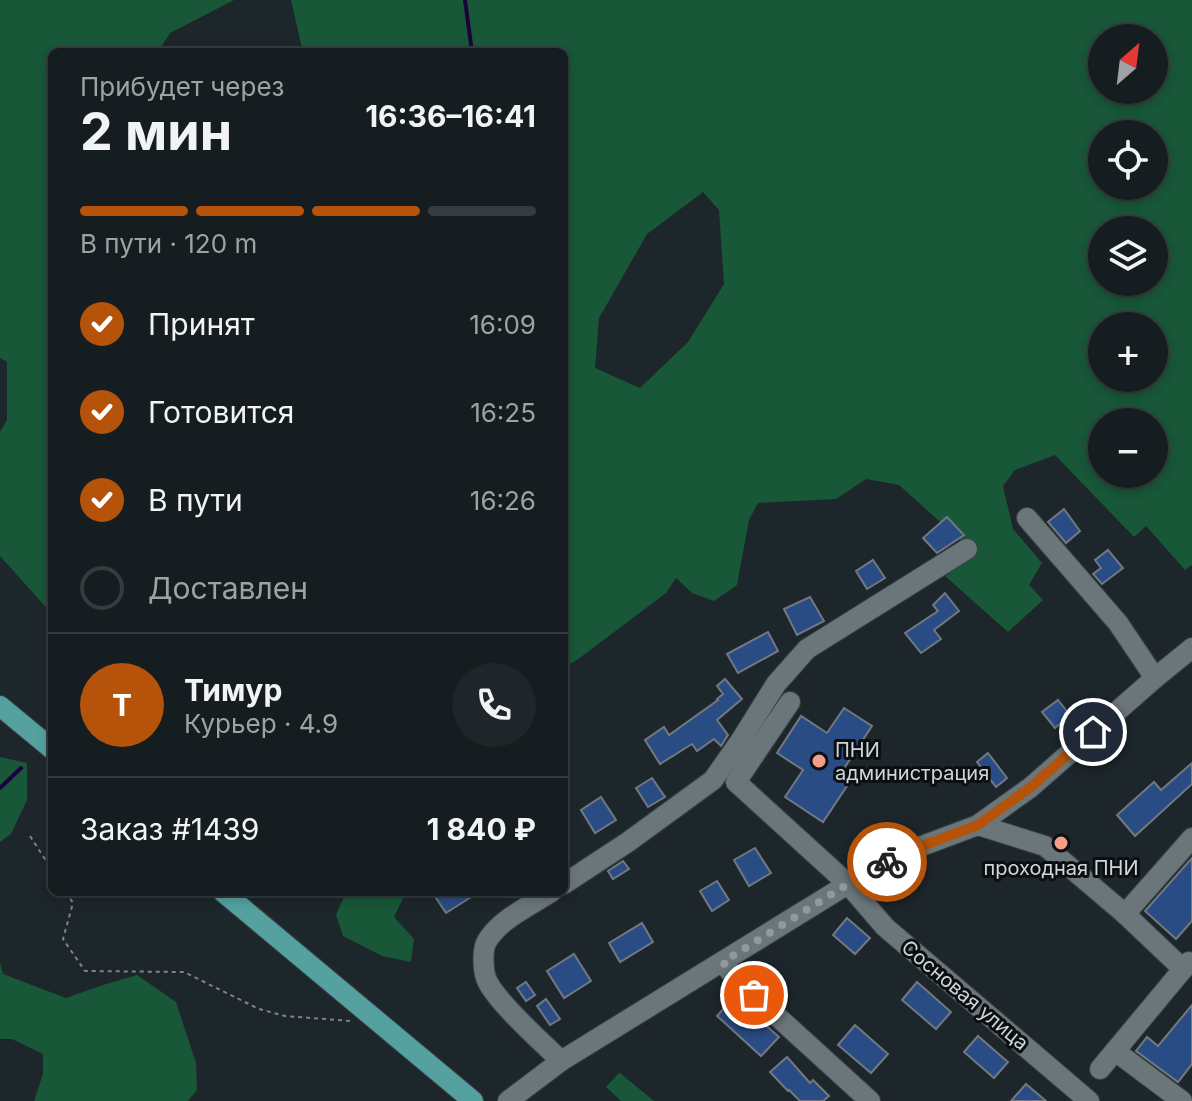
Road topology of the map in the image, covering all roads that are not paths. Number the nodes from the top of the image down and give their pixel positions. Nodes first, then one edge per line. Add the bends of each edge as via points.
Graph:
1 (1027, 518) dead end
2 (967, 549) dead end
3 (1192, 648) edge
4 (1155, 678) junction
5 (790, 702) dead end
6 (0, 706) edge
7 (48, 746) edge
8 (978, 825) junction
9 (1192, 838) edge
10 (568, 881) edge
11 (848, 884) junction
12 (228, 896) edge
13 (545, 896) edge
14 (1125, 914) junction
15 (723, 962) junction
16 (1188, 964) edge
17 (1115, 1051) junction
18 (561, 1061) junction
19 (1100, 1069) dead end
20 (465, 1099) edge
21 (508, 1101) edge
22 (870, 1101) edge
23 (1089, 1101) edge
24 (1182, 1101) edge

1 - 4 street via 1118,623
2 - 10 street via 807,649 776,684 713,780
3 - 4 street
4 - 8 street via 1031,787
5 - 11 street, Сосновая улица via 736,782
6 - 7 main road
8 - 11 street via 903,853
8 - 14 street via 1045,846
9 - 14 street
11 - 15 street
11 - 23 street, Сосновая улица via 885,927
12 - 20 main road
13 - 18 street via 501,925 485,943 484,960 486,978 498,997
14 - 16 street
15 - 18 street
15 - 22 street
16 - 17 street
17 - 19 street
17 - 24 street
18 - 21 street

